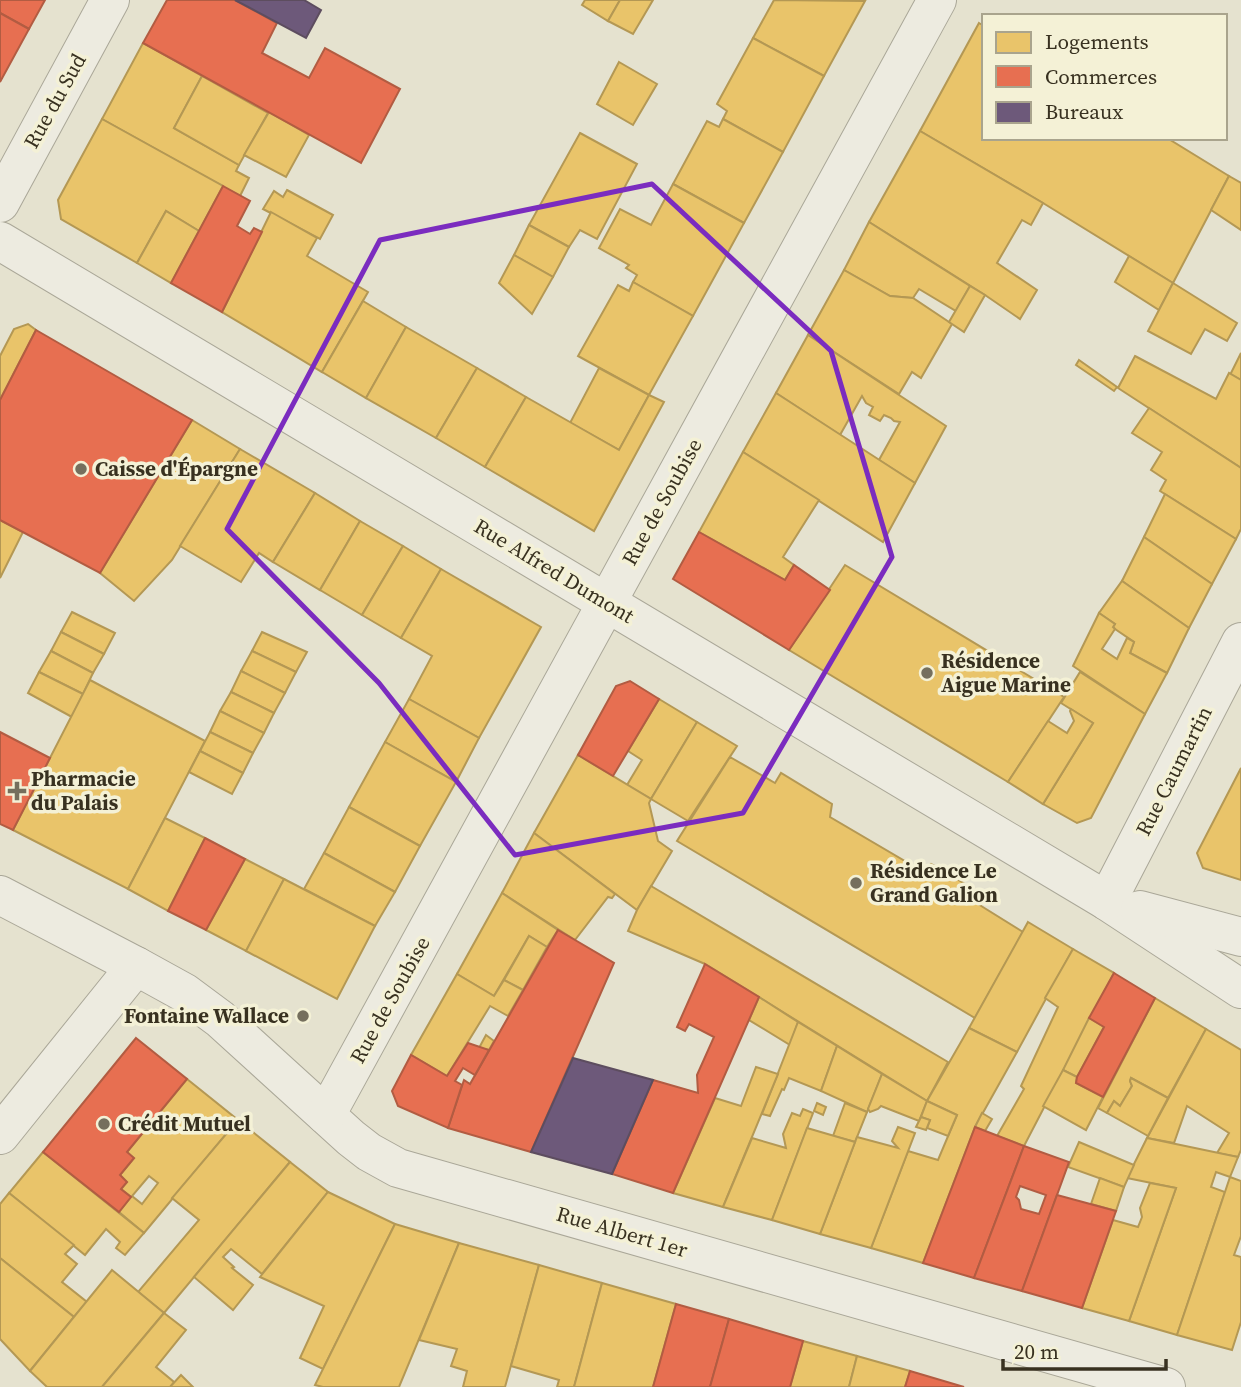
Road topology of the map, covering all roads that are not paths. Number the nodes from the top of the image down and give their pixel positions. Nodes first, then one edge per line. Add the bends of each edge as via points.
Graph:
1 (110, 0) edge
2 (937, 0) edge
3 (0, 203) edge
4 (0, 241) edge
5 (607, 603) junction
6 (1241, 642) edge
7 (0, 895) edge
8 (1107, 901) junction
9 (1241, 937) edge
10 (136, 966) junction
11 (1241, 989) edge
12 (326, 1115) junction
13 (0, 1135) edge
14 (1166, 1387) edge

1 - 3 street, Rue du Sud
2 - 5 street, Rue de Soubise
4 - 5 street, Rue Alfred Dumont
5 - 8 street, Rue Alfred Dumont
5 - 12 street, Rue de Soubise
6 - 8 street, Rue Caumartin
7 - 10 street, Rue Albert 1er
8 - 9 street, Rue Alfred Dumont
8 - 11 street, Rue Alfred Dumont
10 - 12 street, Rue Albert 1er via 201,1004
10 - 13 street
12 - 14 street, Rue Albert 1er via 369,1152 398,1168

